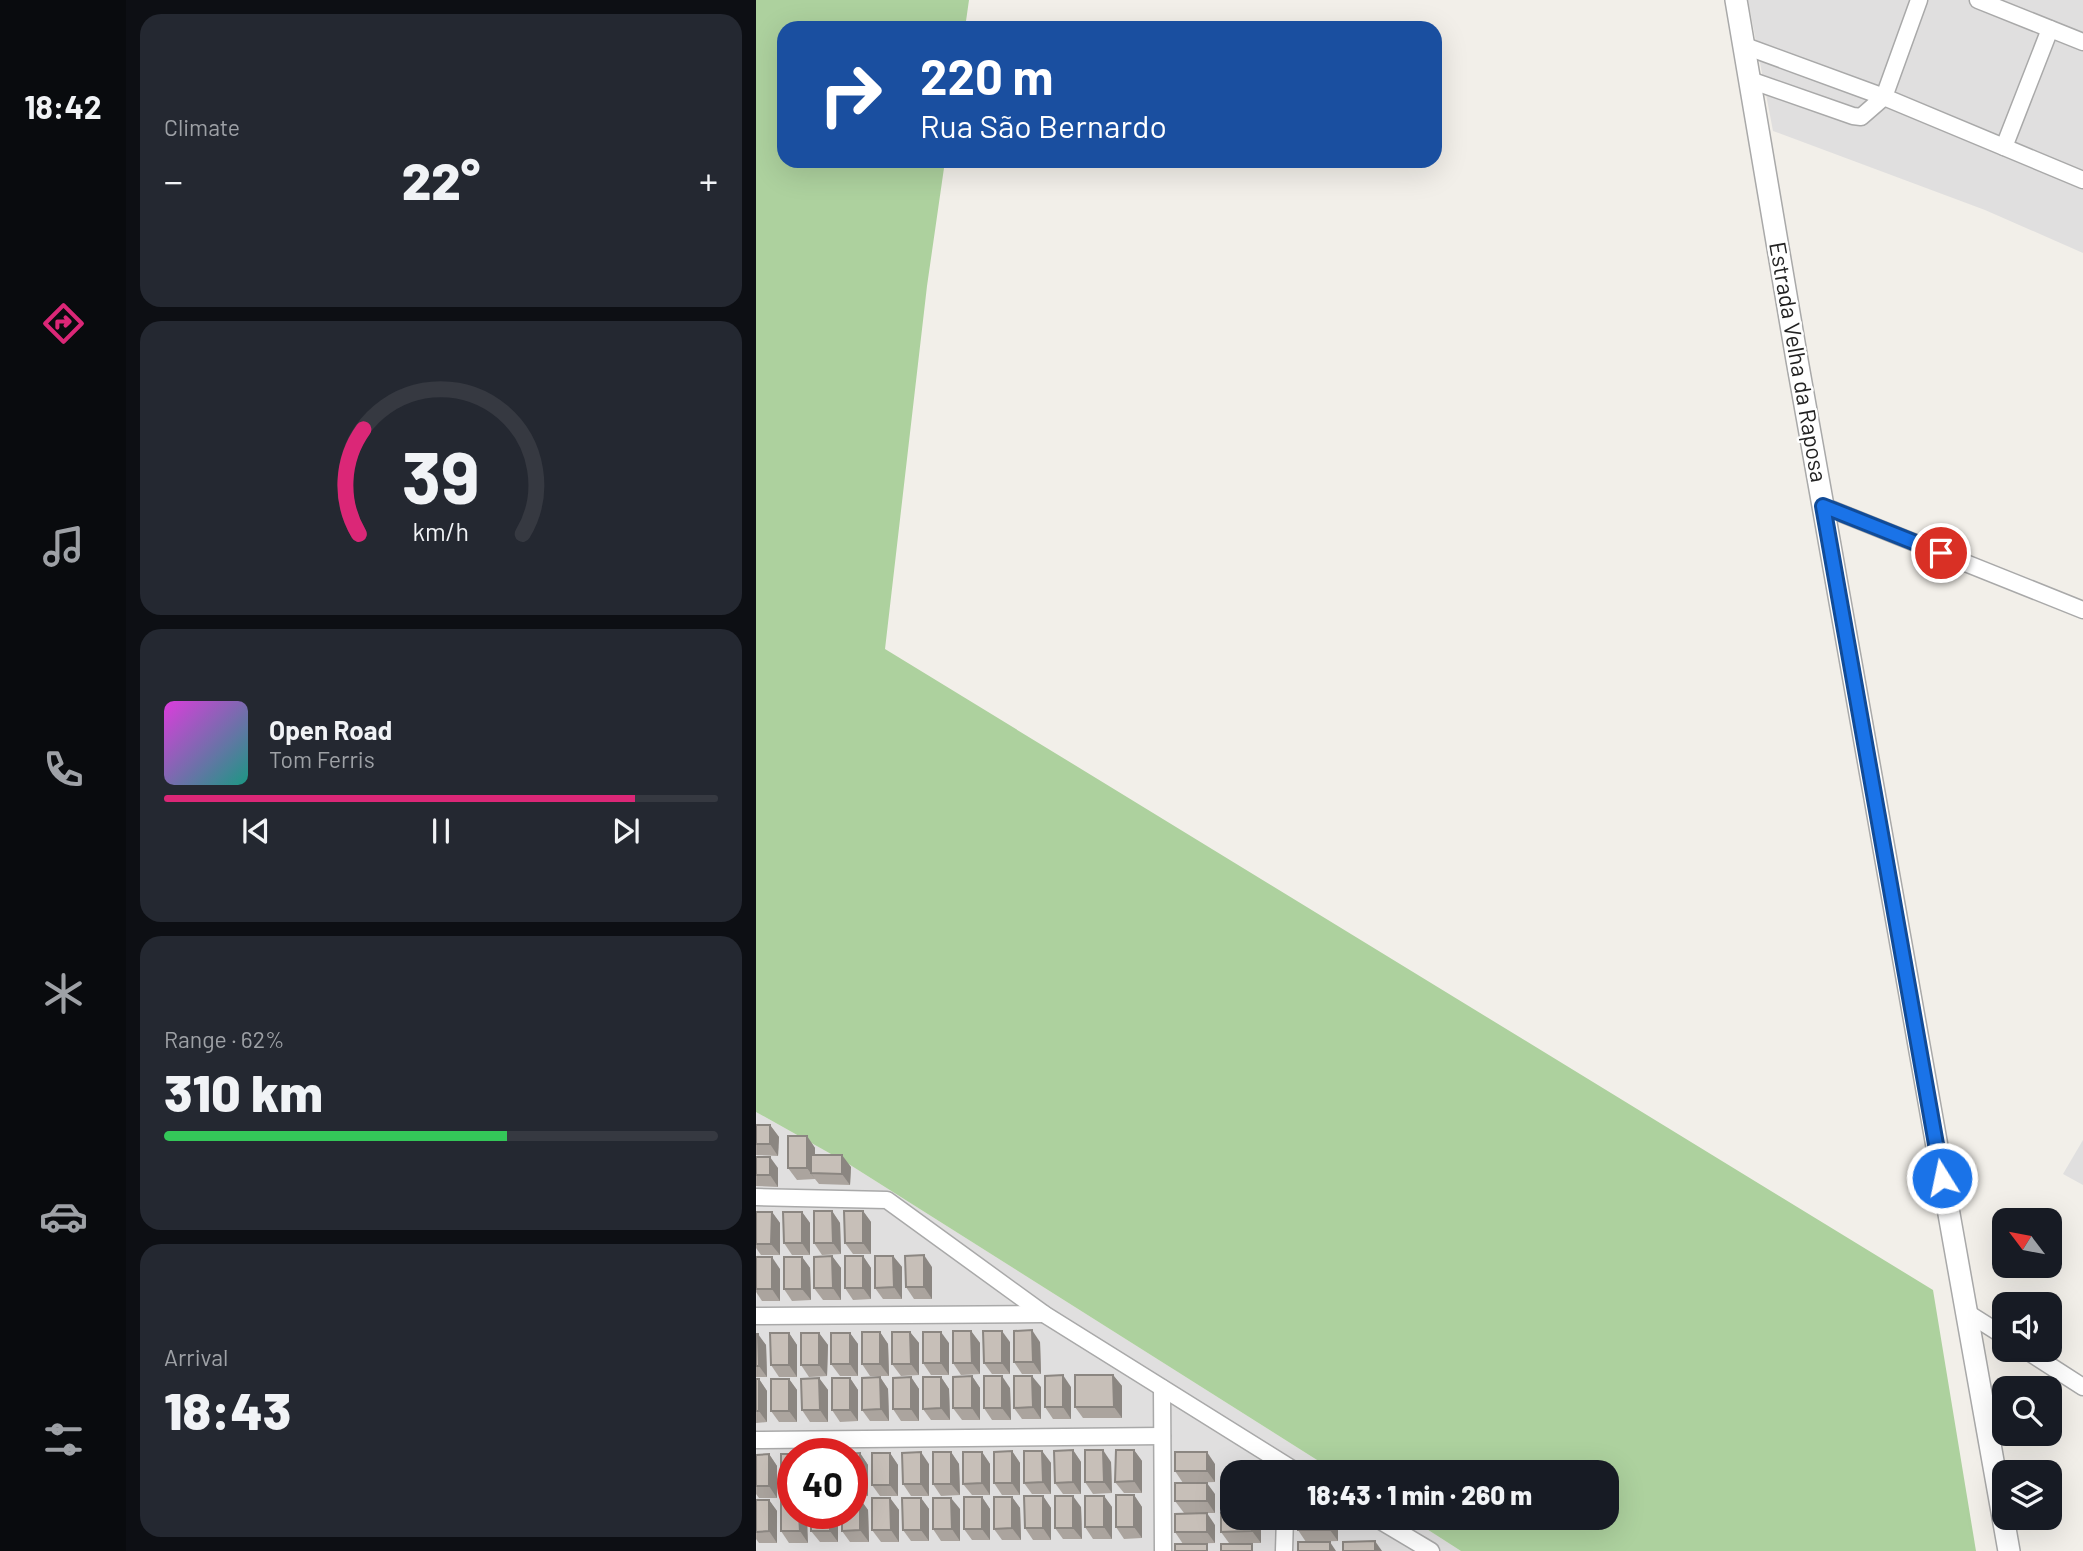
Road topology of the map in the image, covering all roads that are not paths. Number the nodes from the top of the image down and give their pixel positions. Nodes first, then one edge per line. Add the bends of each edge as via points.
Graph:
1 (1737, 0) edge
2 (1919, 0) edge
3 (1978, 0) edge
4 (2050, 29) junction
5 (2083, 42) edge
6 (1745, 46) junction
7 (1750, 80) junction
8 (1884, 97) junction
9 (2004, 147) junction
10 (2083, 180) edge
11 (1823, 506) junction
12 (2083, 610) edge
13 (756, 1197) edge
14 (1966, 1312) junction
15 (1044, 1314) junction
16 (756, 1316) edge
17 (1992, 1328) edge
18 (2044, 1362) edge
19 (2083, 1387) edge
20 (1162, 1388) junction
21 (1162, 1436) junction
22 (756, 1440) edge
23 (1275, 1460) edge
24 (1284, 1530) edge
25 (1390, 1530) edge
26 (1407, 1544) edge
27 (1163, 1551) edge
28 (1284, 1551) edge
29 (1431, 1551) edge
30 (2008, 1551) edge

1 - 6 street, Estrada Velha da Raposa
2 - 8 street
3 - 4 street
4 - 5 street
4 - 9 street
6 - 7 street, Estrada Velha da Raposa
6 - 8 street
7 - 8 street via 1853,117 1861,117
7 - 11 street, Estrada Velha da Raposa
8 - 9 street
9 - 10 street
11 - 12 street
11 - 14 street, Estrada Velha da Raposa
13 - 15 street via 887,1200
14 - 17 street
14 - 30 street, Estrada Velha da Raposa
15 - 16 street
15 - 20 street
18 - 19 street
20 - 21 street
20 - 23 street
21 - 22 street
21 - 27 street
24 - 28 street
25 - 26 street
26 - 29 street

